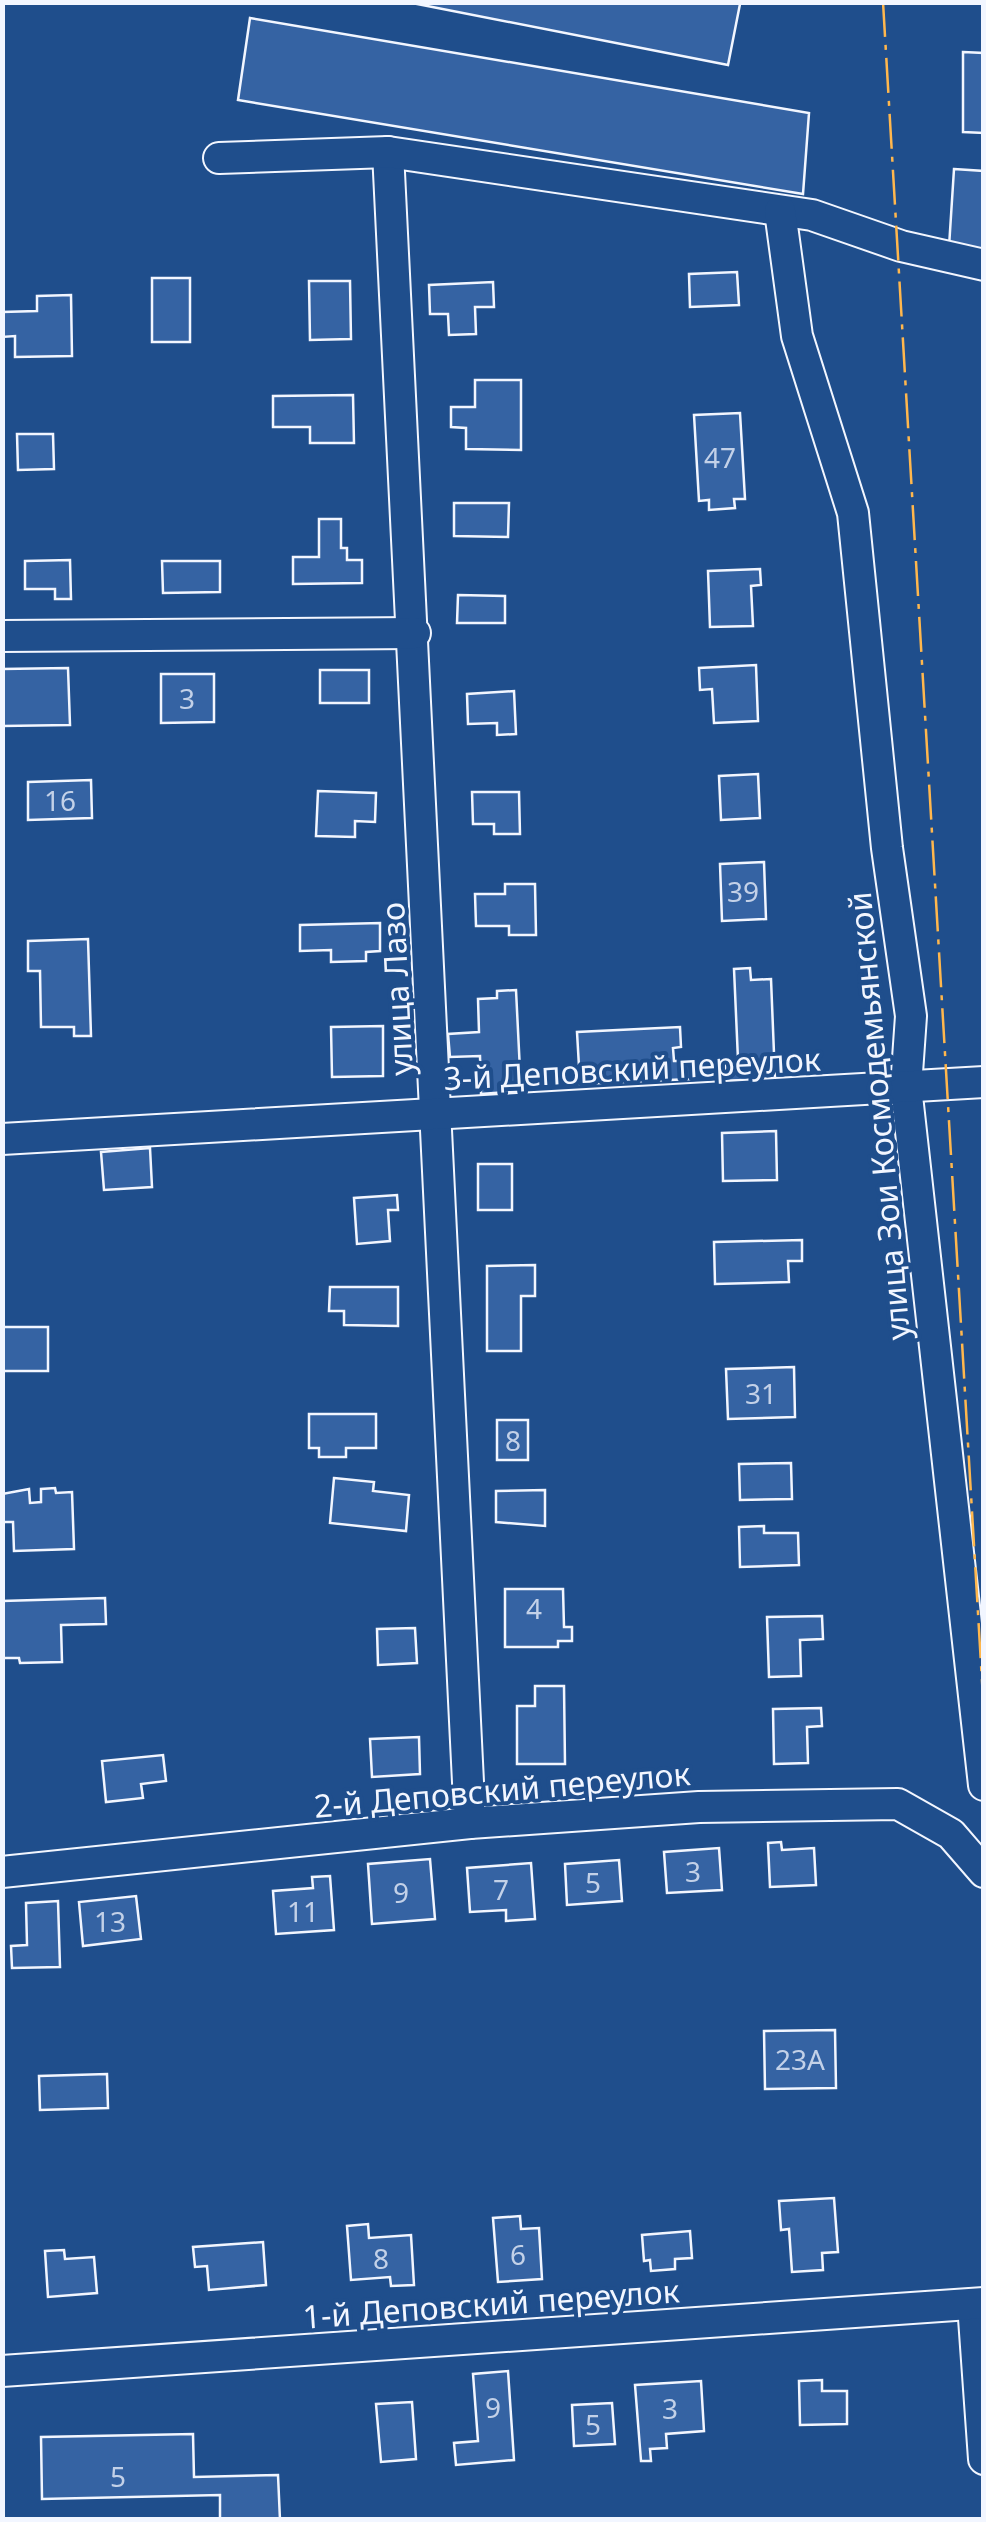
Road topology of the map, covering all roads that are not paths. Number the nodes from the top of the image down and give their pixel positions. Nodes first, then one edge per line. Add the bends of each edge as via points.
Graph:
1 (388, 152) junction
2 (218, 158) dead end
3 (780, 211) junction
4 (984, 265) edge
5 (415, 633) junction
6 (2, 636) edge
7 (984, 1082) edge
8 (906, 1087) junction
9 (436, 1114) junction
10 (2, 1138) edge
11 (984, 1785) edge
12 (470, 1823) junction
13 (2, 1872) edge
14 (984, 1872) edge
15 (978, 2303) edge
16 (2, 2371) edge
17 (984, 2459) edge

1 - 2 street
1 - 3 street
1 - 5 street, улица Лазо
3 - 4 street
3 - 8 street, улица Зои Космодемьянской via 797,336 853,513 911,1016
5 - 6 street
5 - 9 street, улица Лазо
7 - 8 street, 3-й Деповский переулок
8 - 9 street, 3-й Деповский переулок
8 - 11 street, улица Зои Космодемьянской
9 - 10 street, 3-й Деповский переулок
9 - 12 street, улица Лазо
12 - 13 street, 2-й Деповский переулок
12 - 14 street, 2-й Деповский переулок via 698,1807 898,1804 951,1834
15 - 16 street, 1-й Деповский переулок
15 - 17 street

